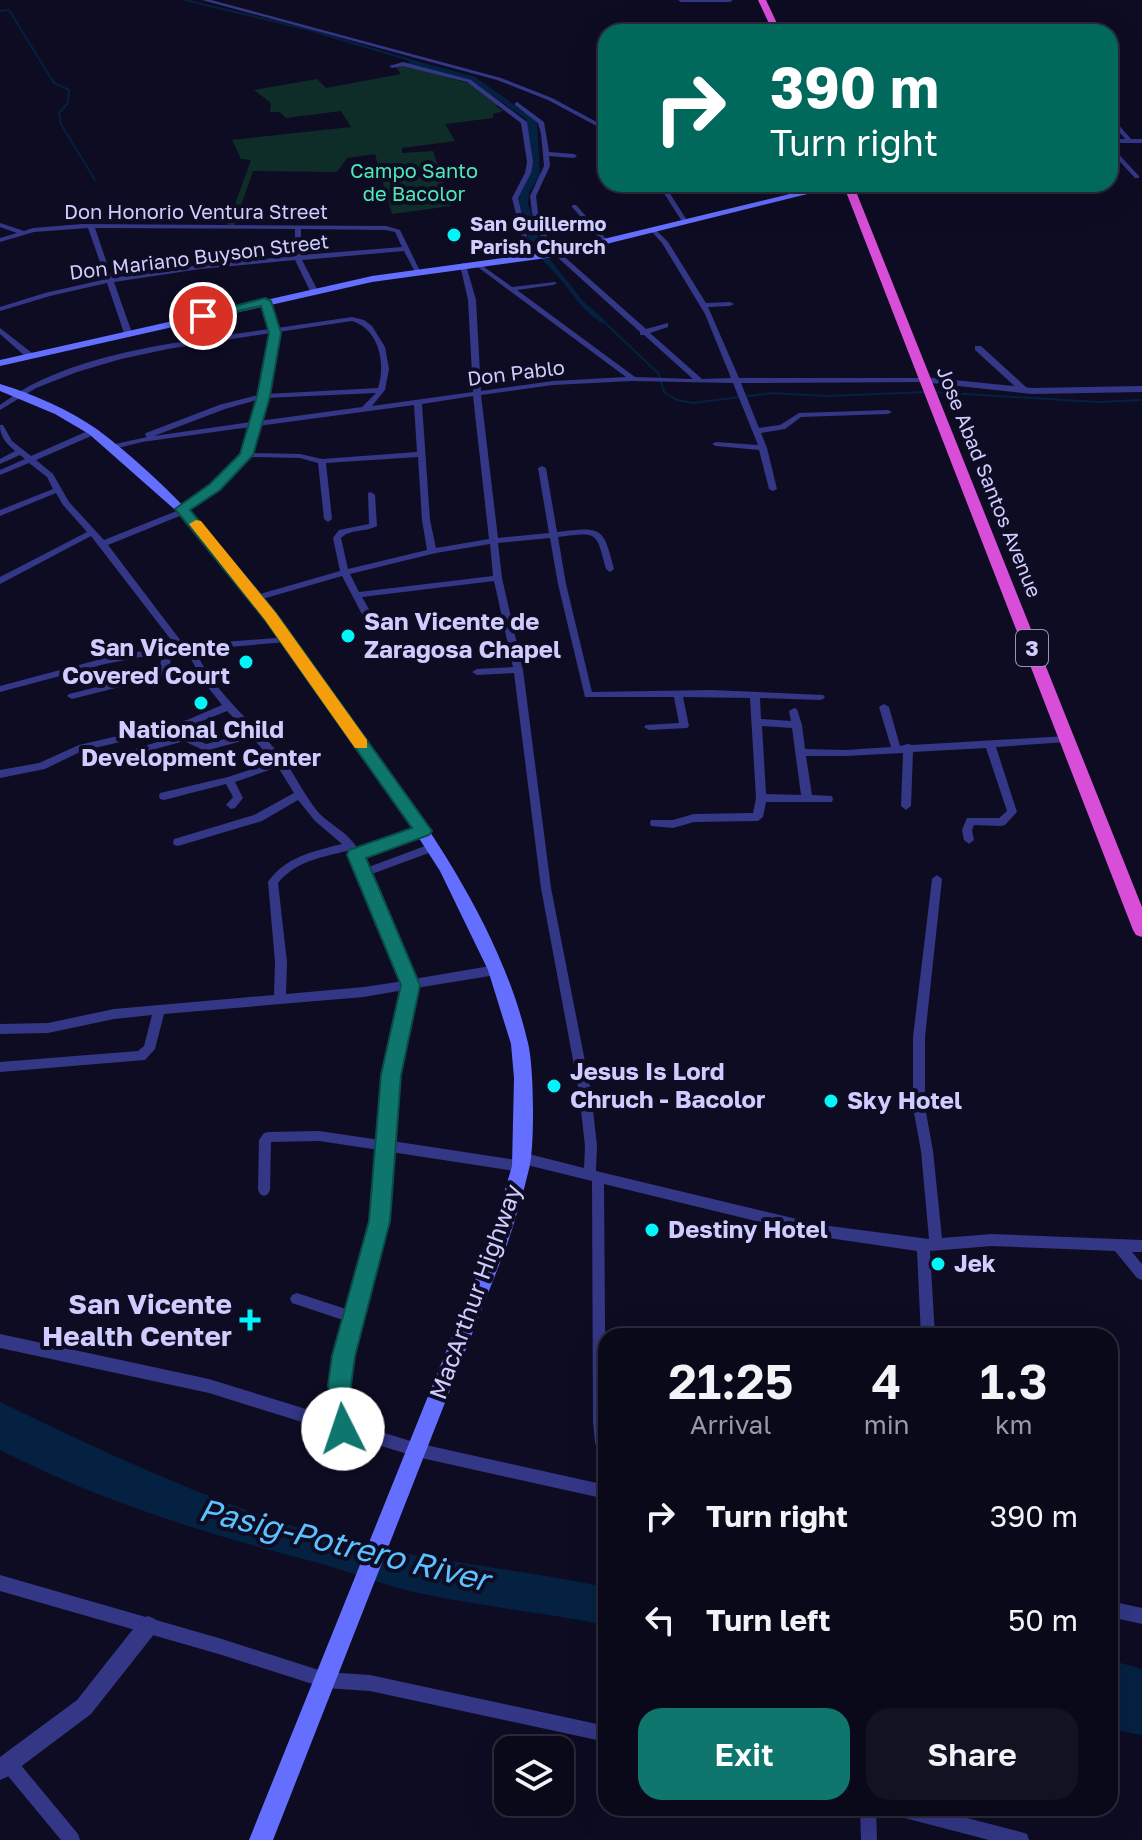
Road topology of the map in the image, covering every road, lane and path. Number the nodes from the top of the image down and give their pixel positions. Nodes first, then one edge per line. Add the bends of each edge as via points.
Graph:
1 (205, 0) edge
2 (681, 0) edge
3 (699, 0) edge
4 (730, 0) edge
5 (762, 0) edge
6 (773, 24) edge
7 (392, 66) dead end
8 (517, 104) dead end
9 (598, 117) edge
10 (589, 119) junction
11 (598, 124) edge
12 (1118, 128) edge
13 (1130, 141) junction
14 (1141, 141) edge
15 (1118, 143) edge
16 (545, 154) junction
17 (1118, 154) edge
18 (574, 156) dead end
19 (1137, 177) dead end
20 (666, 192) edge
21 (811, 192) edge
22 (848, 192) edge
23 (574, 206) dead end
24 (685, 222) junction
25 (0, 225) edge
26 (91, 226) junction
27 (298, 229) junction
28 (653, 230) junction
29 (22, 232) junction
30 (0, 240) edge
31 (606, 242) junction
32 (405, 249) junction
33 (552, 254) junction
34 (534, 257) junction
35 (298, 259) junction
36 (477, 264) junction
37 (463, 265) junction
38 (417, 271) junction
39 (110, 281) junction
40 (553, 283) dead end
41 (511, 289) junction
42 (314, 291) junction
43 (265, 301) junction
44 (730, 304) dead end
45 (704, 305) junction
46 (0, 309) edge
47 (665, 325) dead end
48 (0, 330) edge
49 (128, 333) junction
50 (275, 333) junction
51 (643, 333) junction
52 (978, 348) dead end
53 (29, 355) junction
54 (0, 363) edge
55 (632, 379) junction
56 (700, 381) junction
57 (928, 386) junction
58 (0, 387) edge
59 (739, 389) junction
60 (1142, 389) edge
61 (381, 390) junction
62 (1024, 390) junction
63 (18, 394) junction
64 (477, 394) junction
65 (264, 396) junction
66 (418, 403) junction
67 (0, 408) edge
68 (364, 410) junction
69 (888, 412) dead end
70 (256, 424) junction
71 (0, 427) edge
72 (757, 431) junction
73 (93, 432) junction
74 (716, 444) dead end
75 (121, 445) junction
76 (763, 448) junction
77 (20, 452) junction
78 (421, 454) junction
79 (247, 455) junction
80 (32, 459) junction
81 (322, 461) junction
82 (0, 462) edge
83 (542, 468) dead end
84 (0, 473) edge
85 (773, 489) dead end
86 (57, 490) junction
87 (371, 495) dead end
88 (183, 510) junction
89 (0, 513) edge
90 (328, 519) dead end
91 (91, 533) junction
92 (553, 535) junction
93 (493, 540) junction
94 (103, 544) junction
95 (432, 551) junction
96 (610, 569) dead end
97 (344, 571) junction
98 (498, 578) junction
99 (0, 581) edge
100 (356, 595) junction
101 (256, 598) junction
102 (370, 620) dead end
103 (286, 639) junction
104 (185, 647) junction
105 (167, 649) junction
106 (518, 670) junction
107 (477, 672) dead end
108 (0, 689) edge
109 (678, 694) junction
110 (72, 696) dead end
111 (755, 696) junction
112 (820, 697) dead end
113 (229, 706) junction
114 (884, 707) dead end
115 (794, 711) dead end
116 (757, 722) junction
117 (797, 725) junction
118 (649, 727) dead end
119 (253, 735) junction
120 (1067, 739) junction
121 (990, 743) junction
122 (902, 748) junction
123 (799, 752) junction
124 (280, 763) junction
125 (138, 765) dead end
126 (0, 774) edge
127 (229, 780) junction
128 (300, 794) junction
129 (164, 796) dead end
130 (761, 798) junction
131 (807, 799) junction
132 (828, 799) dead end
133 (231, 805) dead end
134 (906, 806) dead end
135 (655, 823) dead end
136 (423, 831) junction
137 (969, 840) dead end
138 (178, 842) dead end
139 (433, 847) junction
140 (353, 850) junction
141 (363, 873) junction
142 (937, 879) dead end
143 (1142, 930) edge
144 (496, 970) junction
145 (411, 985) junction
146 (280, 999) junction
147 (159, 1012) junction
148 (0, 1029) edge
149 (0, 1067) edge
150 (387, 1144) junction
151 (521, 1162) junction
152 (594, 1175) junction
153 (264, 1190) dead end
154 (930, 1245) junction
155 (1142, 1246) edge
156 (1120, 1247) junction
157 (1142, 1274) edge
158 (297, 1299) dead end
159 (355, 1318) junction
160 (928, 1328) edge
161 (598, 1339) edge
162 (0, 1341) edge
163 (343, 1429) junction
164 (416, 1453) junction
165 (598, 1490) edge
166 (0, 1583) edge
167 (1118, 1611) edge
168 (1142, 1616) edge
169 (148, 1626) junction
170 (328, 1676) junction
171 (598, 1732) edge
172 (4, 1767) edge
173 (868, 1816) edge
174 (928, 1816) edge
175 (72, 1840) edge
176 (261, 1840) edge
177 (869, 1840) edge
178 (1021, 1840) edge

1 - 10 street via 493,78
2 - 3 street
3 - 4 street
5 - 6 highway
7 - 34 street via 403,64 469,81 524,122 530,162 515,198
8 - 16 street via 541,122
9 - 10 street
10 - 11 street
12 - 13 street
13 - 14 street
13 - 15 street
16 - 18 street
16 - 33 street via 547,166 533,201
17 - 19 street
20 - 24 street
21 - 24 main road
22 - 57 highway, Jose Abad Santos Avenue / 3
23 - 31 street
24 - 28 main road
25 - 29 street
26 - 27 street, Don Honorio Ventura Street
26 - 29 street, Don Honorio Ventura Street
26 - 39 street
27 - 32 street, Don Honorio Ventura Street via 386,228 398,231
27 - 35 street
28 - 31 main road
28 - 45 street
29 - 30 street, Don Honorio Ventura Street
31 - 33 main road
32 - 35 street, Don Mariano Buyson Street
32 - 38 street, Don Honorio Ventura Street
33 - 34 main road
33 - 51 street
34 - 36 main road
35 - 39 street, Don Mariano Buyson Street
35 - 42 street
36 - 37 main road
36 - 41 street
37 - 38 main road
37 - 64 street via 472,300
38 - 42 main road
39 - 46 street, Don Mariano Buyson Street
39 - 49 street
40 - 41 street
41 - 55 street
42 - 43 main road
43 - 49 main road
43 - 50 street
44 - 45 street
45 - 59 street
47 - 51 street
48 - 53 street
49 - 53 main road
50 - 61 street via 361,320 382,345
50 - 63 street via 109,360 52,377
50 - 65 street
51 - 56 street
52 - 62 street
53 - 54 main road
55 - 56 street, Don Pablo
55 - 64 street, Don Pablo
56 - 59 street, Don Pablo
57 - 59 street, Don Pablo
57 - 62 street
57 - 120 highway, Jose Abad Santos Avenue / 3
58 - 63 main road, MacArthur Highway
59 - 72 street
60 - 62 street
61 - 65 street
61 - 68 street
63 - 67 street
63 - 73 main road, MacArthur Highway
64 - 66 street, Don Pablo
64 - 93 street
65 - 70 street
65 - 75 street
66 - 68 street, Don Pablo
66 - 78 street
68 - 70 street, Don Pablo
69 - 72 street via 799,415 782,427
70 - 75 street, Don Pablo
70 - 79 street
71 - 77 street
72 - 76 street
73 - 75 main road, MacArthur Highway
73 - 80 street
74 - 76 street
75 - 88 main road, MacArthur Highway
76 - 85 street
77 - 80 street
77 - 82 street
78 - 81 street
78 - 95 street
79 - 81 street
79 - 88 street
80 - 84 street
80 - 86 street
81 - 90 street
83 - 92 street
86 - 89 street
86 - 91 street
87 - 97 street via 373,526 342,532 337,538
88 - 94 street
88 - 101 main road, MacArthur Highway
91 - 94 street
91 - 99 street
92 - 93 street
92 - 96 street via 600,536
92 - 109 street via 588,695
93 - 95 street
93 - 98 street
94 - 104 street
95 - 97 street
97 - 100 street
97 - 101 street
98 - 100 street
98 - 106 street
100 - 102 street
101 - 103 main road, MacArthur Highway
103 - 104 street
103 - 136 main road, MacArthur Highway
104 - 105 street
104 - 113 street
105 - 108 street
105 - 110 street via 160,674
106 - 107 street
106 - 152 street via 535,819 585,1092
109 - 111 street
109 - 118 street via 684,726
111 - 112 street
111 - 116 street
113 - 119 street
113 - 126 street via 189,723 79,748 41,766
114 - 122 street
115 - 117 street
116 - 117 street
116 - 130 street
117 - 123 street
119 - 124 street
119 - 125 street via 205,748 185,737 141,750
120 - 121 street
120 - 143 highway, Jose Abad Santos Avenue / 3
121 - 122 street
121 - 137 street via 1012,812 1001,822 971,821
122 - 123 street
122 - 134 street
123 - 131 street
124 - 127 street
124 - 128 street
127 - 129 street
127 - 133 street via 238,798
128 - 138 street via 258,818
128 - 140 street
130 - 131 street
130 - 135 street via 754,819
131 - 132 street
136 - 139 main road, MacArthur Highway
136 - 140 street
139 - 141 street
139 - 144 main road, MacArthur Highway
140 - 141 street
140 - 146 street via 300,860 273,882
141 - 145 street
142 - 154 street via 919,1037
144 - 145 street
144 - 151 main road, MacArthur Highway via 520,1044
145 - 146 street
145 - 150 street via 391,1075
146 - 147 street
147 - 148 street via 89,1018 48,1028
147 - 149 street via 149,1049 141,1056
150 - 151 street
150 - 153 street via 268,1137
150 - 159 street via 380,1221
151 - 152 street
151 - 164 main road, MacArthur Highway via 498,1245
152 - 154 street via 822,1231
152 - 161 street
154 - 156 street via 992,1240
154 - 160 street
155 - 156 street
156 - 157 street
158 - 159 street
159 - 163 street via 339,1385
162 - 163 street via 209,1386
163 - 164 street
164 - 165 street
164 - 170 main road, MacArthur Highway
166 - 169 street
167 - 168 street
169 - 170 street
169 - 172 street via 84,1707
170 - 171 street
170 - 176 main road, MacArthur Highway
172 - 175 street
173 - 177 street
174 - 178 street

